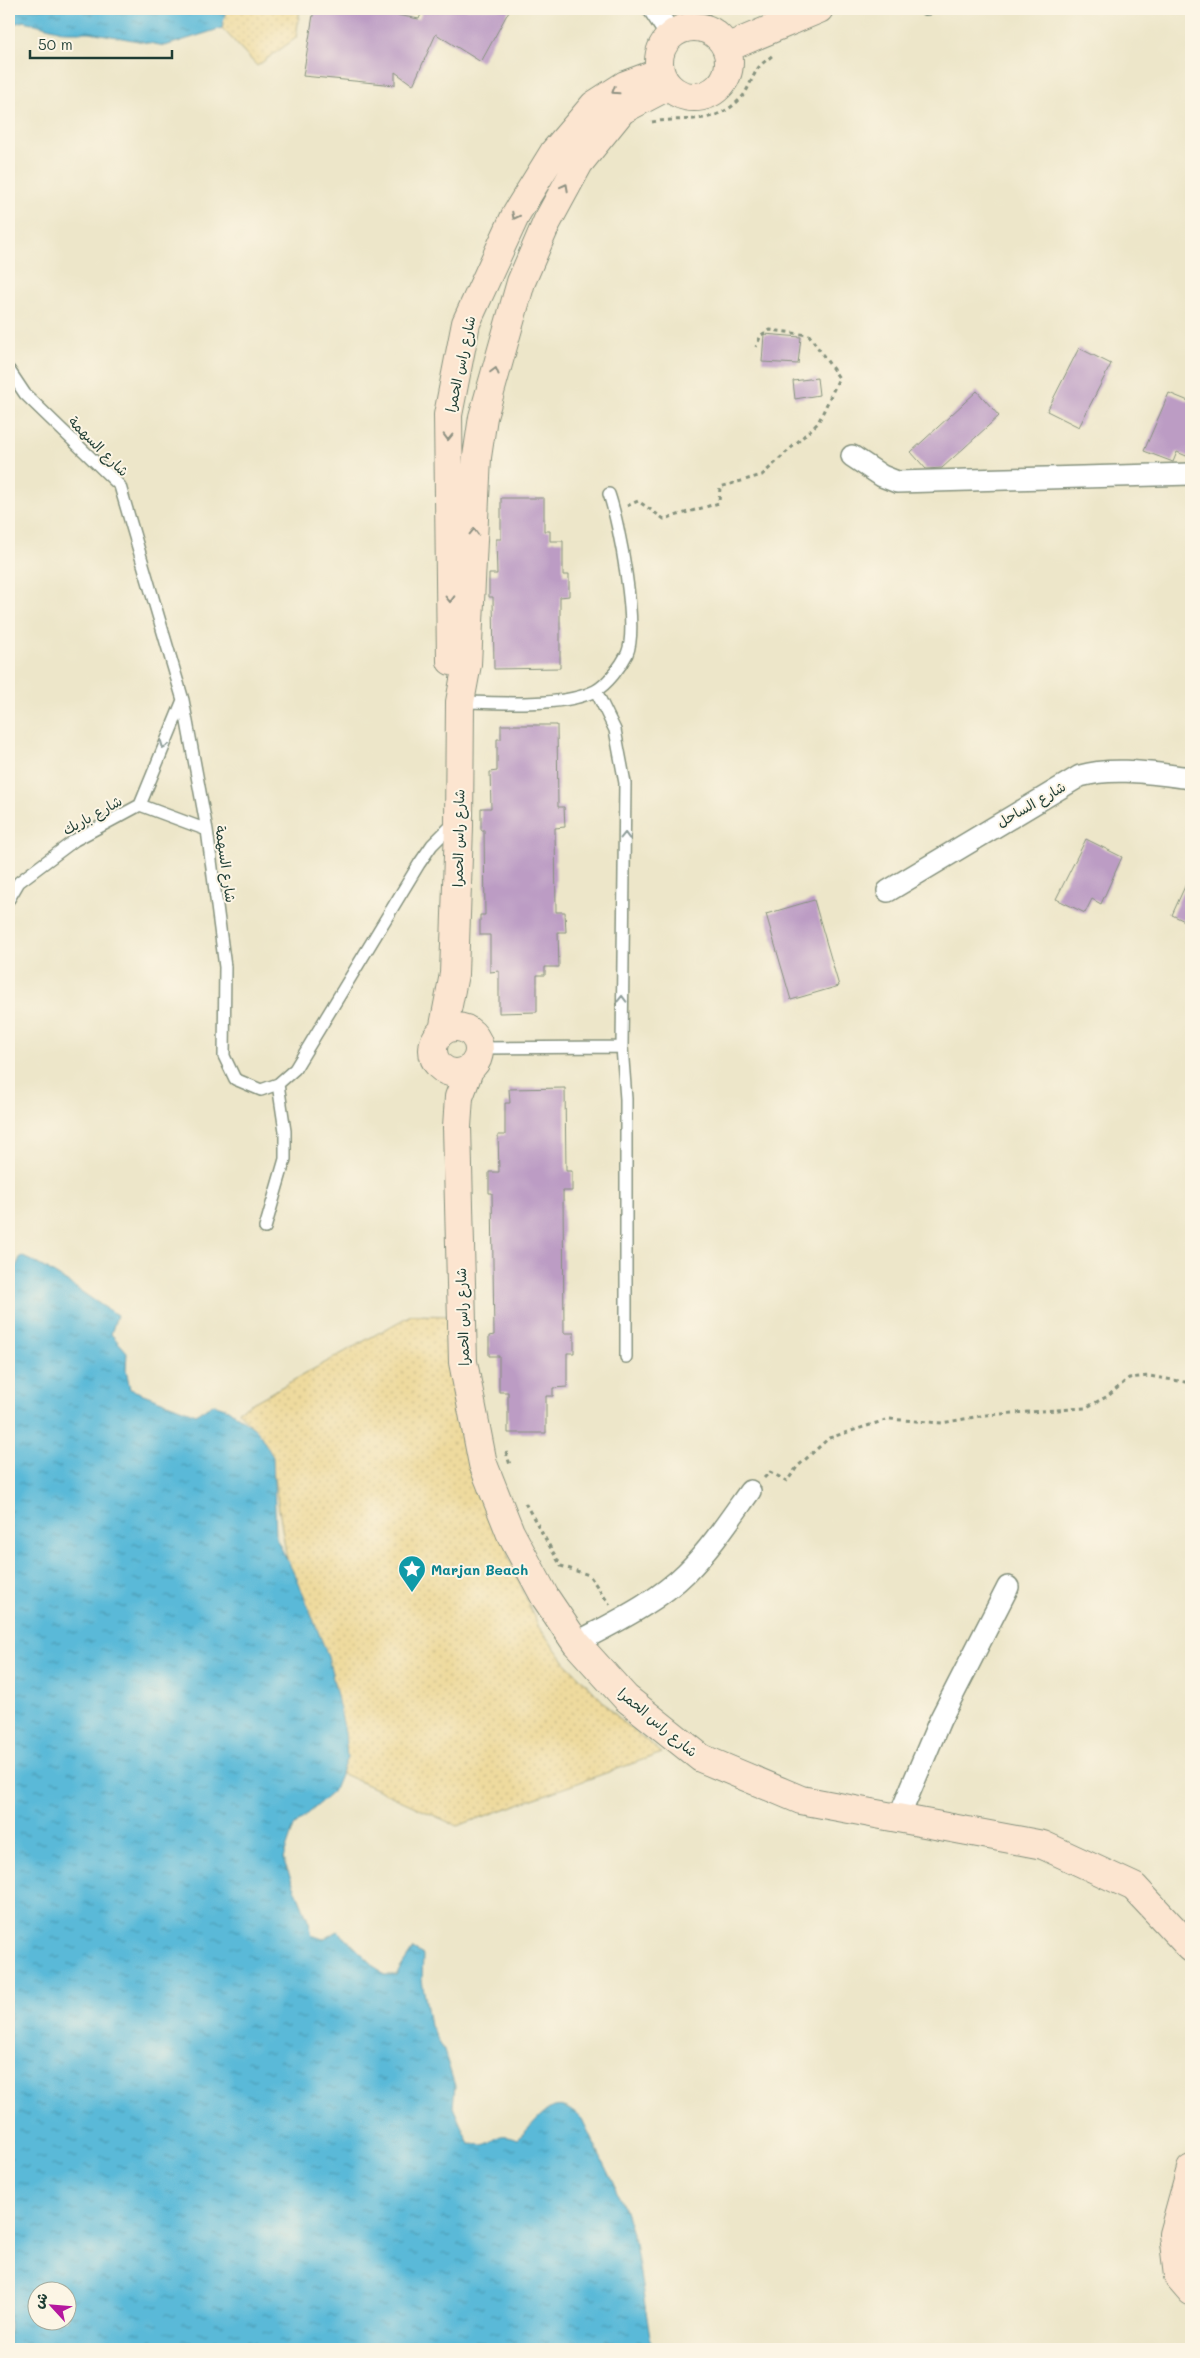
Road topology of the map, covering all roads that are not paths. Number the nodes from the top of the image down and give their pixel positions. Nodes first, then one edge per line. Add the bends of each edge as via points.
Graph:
1 (654, 9) edge
2 (819, 9) edge
3 (671, 35) junction
4 (729, 35) junction
5 (664, 79) junction
6 (9, 370) edge
7 (852, 456) dead end
8 (1191, 474) edge
9 (609, 494) dead end
10 (596, 691) junction
11 (183, 700) junction
12 (460, 702) junction
13 (1191, 778) edge
14 (140, 805) junction
15 (459, 822) junction
16 (207, 830) junction
17 (888, 891) dead end
18 (9, 899) edge
19 (464, 1045) junction
20 (622, 1047) junction
21 (440, 1067) junction
22 (278, 1084) junction
23 (457, 1127) junction
24 (265, 1228) dead end
25 (626, 1357) dead end
26 (750, 1491) road end
27 (1008, 1587) dead end
28 (576, 1643) junction
29 (900, 1817) junction
30 (1191, 1948) edge
31 (1191, 2169) edge
32 (1191, 2292) edge

1 - 3 street
2 - 4 street via 778,26
3 - 4 street via 686,27 702,27
3 - 5 street via 660,52
4 - 5 street via 727,76 719,87 707,95 693,98 680,94
12 -> 5 street, شارع راس الحمرا via 467,664 477,458 483,417 521,282 547,222 579,163 622,110
5 -> 12 street, شارع راس الحمرا via 625,85 594,105 554,152 517,212 466,323 448,415 451,661
6 - 11 lane, شارع السهمة via 25,394 120,486
7 - 8 street via 897,482
9 - 10 lane via 615,512 630,631 627,653 614,674
10 - 12 lane via 535,702
20 -> 10 lane via 626,783 615,730
11 -> 14 lane
11 - 16 lane, شارع السهمة
12 - 15 street, شارع راس الحمرا
13 - 17 street, شارع الساحل via 1102,772 1080,776
14 - 16 lane, شارع باريك
14 - 18 lane, شارع باريك via 75,840 19,882
15 - 19 street, شارع راس الحمرا via 454,974
15 - 22 lane via 436,842 419,864 295,1069
16 - 22 lane, شارع السهمة via 225,968 224,1056 235,1079 260,1090
19 - 20 lane
19 - 21 street via 454,1074
19 - 21 street, شارع راس الحمرا via 434,1044 433,1052
19 - 23 street, شارع راس الحمرا
20 - 25 lane via 626,1099
21 - 23 street, شارع راس الحمرا
22 - 24 lane via 285,1130 284,1159
23 - 28 street, شارع راس الحمرا via 462,1362 482,1464 510,1532 545,1597
26 - 28 street via 706,1551 684,1574 620,1619
27 - 29 street via 940,1720
28 - 29 street, شارع راس الحمرا via 626,1698 702,1758 801,1800
29 - 30 street, شارع راس الحمرا via 1043,1845 1134,1887
31 - 32 street via 1173,2234 1178,2276

